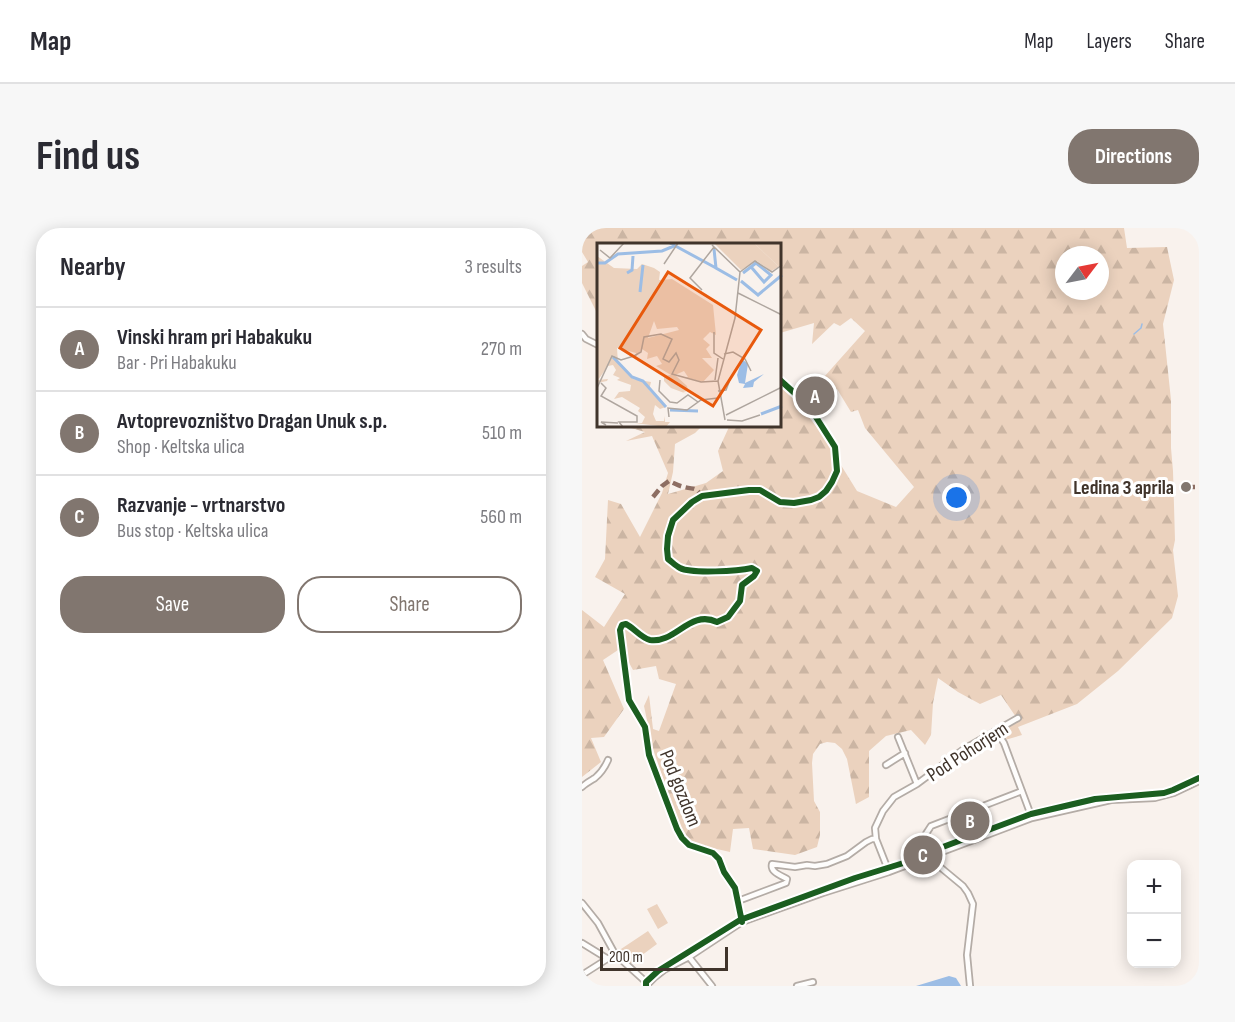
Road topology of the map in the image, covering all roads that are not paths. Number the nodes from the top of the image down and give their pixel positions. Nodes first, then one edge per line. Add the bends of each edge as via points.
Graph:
1 (582, 334) edge
2 (597, 344) edge
3 (782, 382) edge
4 (1018, 718) dead end
5 (996, 731) junction
6 (898, 737) dead end
7 (905, 753) junction
8 (608, 760) dead end
9 (886, 765) dead end
10 (1199, 781) edge
11 (917, 784) junction
12 (582, 787) edge
13 (1022, 791) junction
14 (1032, 818) junction
15 (876, 838) junction
16 (927, 857) junction
17 (889, 872) junction
18 (738, 900) junction
19 (582, 903) edge
20 (742, 922) junction
21 (582, 943) edge
22 (615, 954) junction
23 (689, 957) junction
24 (608, 959) junction
25 (582, 975) edge
26 (813, 982) dead end
27 (646, 984) edge
28 (712, 986) edge
29 (797, 986) edge
30 (970, 986) edge

1 - 2 street
3 - 18 street, Pod gozdom via 814,414 835,447 837,471 826,491 819,497 794,503 780,502 760,490 702,496 692,502 673,520 668,559 693,571 757,571 742,585 740,601 728,617 717,622 697,620 660,640 649,640 626,624 620,630 629,700 645,727 649,755 677,829 689,845 719,859
4 - 5 street, Pod Pohorjem
5 - 11 street, Pod Pohorjem
5 - 13 street
6 - 7 street, Pod Pohorjem
7 - 9 street, Pod Pohorjem
7 - 11 street, Pod Pohorjem
8 - 12 street via 604,769
10 - 14 street via 1155,798 1111,800
11 - 15 street, Pod Pohorjem via 894,797 883,811 875,828
13 - 14 street
13 - 16 street via 931,826 918,846
14 - 16 street
15 - 17 street
15 - 18 street via 832,863 795,867 772,864 773,871 787,879 786,883
16 - 17 street
16 - 30 street via 963,886 973,904 967,949
17 - 20 street
18 - 20 street, Pod gozdom
19 - 22 street
20 - 23 street
21 - 24 street
22 - 24 street
22 - 27 street
23 - 27 street
23 - 28 street
24 - 25 street
26 - 29 street

